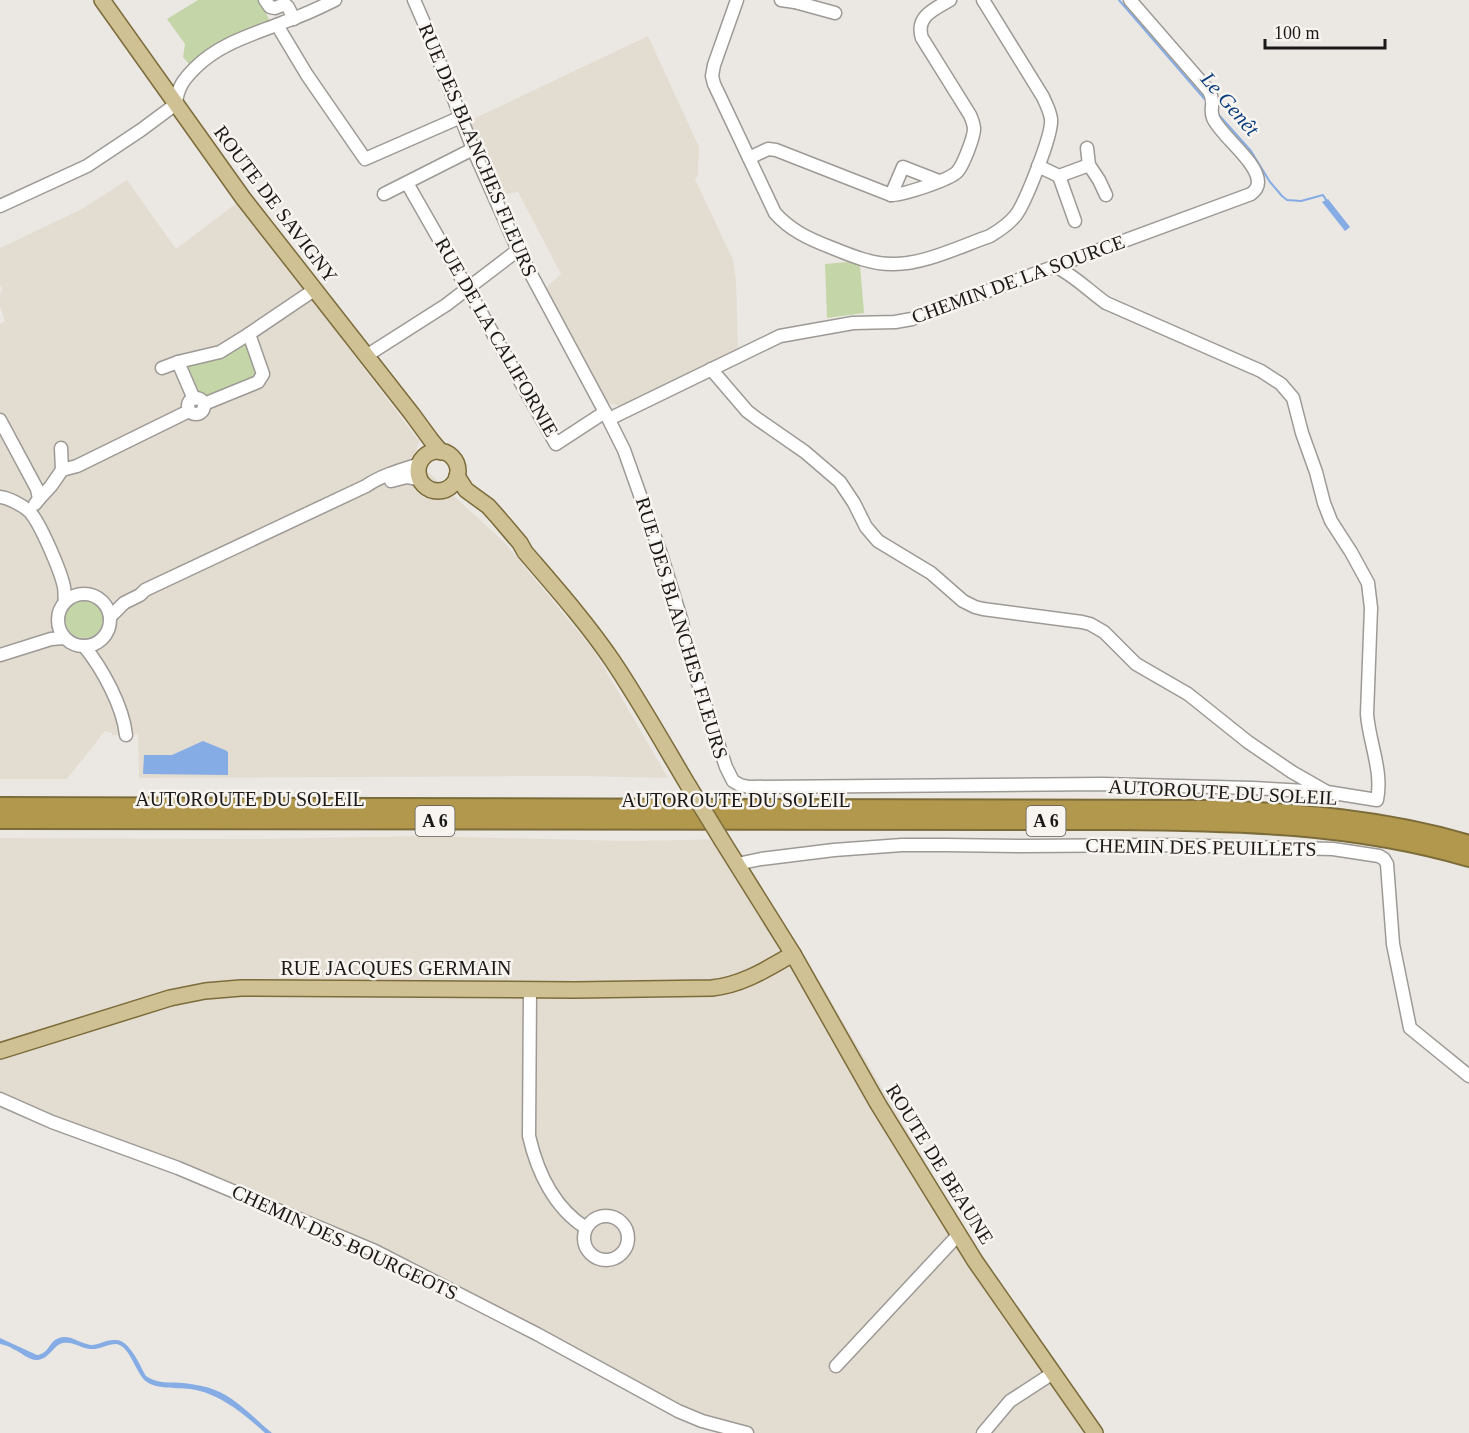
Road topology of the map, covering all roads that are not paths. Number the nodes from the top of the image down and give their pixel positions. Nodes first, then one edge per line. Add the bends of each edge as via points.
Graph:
1 (102, 0) edge
2 (265, 0) edge
3 (335, 0) edge
4 (414, 0) edge
5 (737, 0) edge
6 (781, 0) edge
7 (950, 0) edge
8 (983, 0) edge
9 (1130, 0) edge
10 (798, 1) edge
11 (835, 13) dead end
12 (294, 19) junction
13 (276, 25) junction
14 (176, 104) junction
15 (461, 117) junction
16 (473, 148) junction
17 (1087, 148) dead end
18 (748, 158) junction
19 (1089, 165) junction
20 (1038, 166) junction
21 (1059, 176) junction
22 (939, 181) junction
23 (407, 183) junction
24 (384, 194) dead end
25 (891, 195) junction
26 (1106, 195) dead end
27 (0, 206) edge
28 (1076, 221) dead end
29 (518, 250) junction
30 (1055, 266) junction
31 (467, 289) junction
32 (314, 290) junction
33 (249, 334) junction
34 (366, 356) junction
35 (178, 362) junction
36 (162, 369) dead end
37 (711, 369) junction
38 (196, 404) junction
39 (607, 416) junction
40 (0, 420) edge
41 (422, 429) junction
42 (62, 448) dead end
43 (441, 452) junction
44 (422, 467) junction
45 (62, 470) junction
46 (457, 476) junction
47 (446, 489) junction
48 (0, 496) edge
49 (39, 499) junction
50 (486, 507) junction
51 (29, 512) junction
52 (58, 568) junction
53 (145, 590) junction
54 (85, 593) junction
55 (65, 601) junction
56 (102, 601) junction
57 (110, 617) junction
58 (58, 622) junction
59 (64, 638) junction
60 (100, 640) junction
61 (84, 646) junction
62 (23, 647) junction
63 (0, 655) edge
64 (104, 674) junction
65 (126, 735) dead end
66 (1327, 792) junction
67 (0, 806) edge
68 (0, 820) edge
69 (183, 820) junction
70 (0, 829) edge
71 (1469, 844) edge
72 (1469, 858) edge
73 (737, 864) junction
74 (793, 954) junction
75 (530, 990) junction
76 (0, 1051) edge
77 (1469, 1076) edge
78 (0, 1099) edge
79 (586, 1228) dead end
80 (959, 1234) junction
81 (836, 1366) dead end
82 (1053, 1373) junction
83 (747, 1433) edge
84 (983, 1433) edge
85 (1095, 1433) edge

1 - 14 main road, ROUTE DE SAVIGNY
2 - 12 street via 270,7 285,4
3 - 12 street
4 - 15 street, RUE DES BLANCHES FLEURS
5 - 18 street via 712,76
6 - 10 street
7 - 22 street via 926,14 920,34 970,115 974,130 958,171
8 - 20 street via 1048,108 1049,133
9 - 30 street, CHEMIN DE LA SOURCE via 1209,91 1215,121 1254,171 1257,187 1247,196
10 - 11 street
12 - 13 street
13 - 14 street via 243,36 205,59 184,81
13 - 15 street via 364,159
14 - 27 street via 87,166
14 - 32 main road, ROUTE DE SAVIGNY
15 - 16 street, RUE DES BLANCHES FLEURS
16 - 23 street
16 - 29 street, RUE DES BLANCHES FLEURS
17 - 19 street
18 - 20 street via 781,220 807,238 875,267 921,261 1000,230 1018,212
18 - 25 street via 768,149 776,150
19 - 21 street
19 - 26 street
20 - 21 street
21 - 28 street
22 - 25 street
22 - 25 street via 903,167
23 - 24 street
23 - 31 street, RUE DE LA CALIFORNIE
29 - 31 street
29 - 39 street, RUE DES BLANCHES FLEURS
30 - 37 street, CHEMIN DE LA SOURCE via 912,319 879,319 780,336
30 - 66 street via 1106,303 1261,371 1293,398 1327,511 1368,583 1371,608 1367,714 1379,793 1377,800
31 - 34 street
31 - 39 street, RUE DE LA CALIFORNIE via 556,444
32 - 33 street
32 - 34 main road, ROUTE DE SAVIGNY
33 - 35 street via 220,352
33 - 38 street via 263,374 258,382
34 - 41 main road, ROUTE DE SAVIGNY
35 - 36 street
35 - 38 street
37 - 39 street, CHEMIN DE LA SOURCE
37 - 66 street via 747,411 840,482 878,541 931,573 963,601 983,609 1097,627 1136,664 1188,694 1274,760
38 - 45 street via 77,466
39 - 66 street, RUE DES BLANCHES FLEURS via 633,472 661,554 726,766 733,781 740,785 750,788 1112,784
40 - 49 street
41 - 43 main road, ROUTE DE SAVIGNY
41 - 44 main road
42 - 45 street
43 - 44 main road via 434,452
43 - 46 main road via 454,459
44 - 47 main road via 427,487
44 - 53 street via 407,477 366,486
45 - 49 street
46 - 47 main road
46 - 50 main road
47 - 50 main road
48 - 51 street
49 - 51 street
50 - 73 main road, bridge via 520,543 613,661
51 - 52 street
52 - 54 street via 71,585
52 - 55 street
53 - 56 street
53 - 57 street
54 - 55 street
54 - 56 street
55 - 58 street
56 - 57 street
57 - 60 street via 108,630
58 - 59 street
58 - 62 street
59 - 61 street
59 - 62 street
60 - 61 street
60 - 64 street
61 - 64 street
62 - 63 street
64 - 65 street
67 - 71 highway, AUTOROUTE DU SOLEIL / A 6 via 1190,808 1340,818
68 - 69 highway, AUTOROUTE DU SOLEIL / A 6
69 - 70 highway via 156,827
69 - 72 highway, AUTOROUTE DU SOLEIL / A 6 via 1235,823 1369,835
73 - 74 main road, ROUTE DE BEAUNE
73 - 77 street, CHEMIN DES PEUILLETS via 877,847 945,845 1160,845 1348,850 1379,856 1387,864 1393,944 1410,1028
74 - 75 main road, RUE JACQUES GERMAIN via 743,981 721,987
74 - 80 main road, ROUTE DE BEAUNE via 878,1104
75 - 76 main road, RUE JACQUES GERMAIN via 211,991 170,998
75 - 79 street via 529,1136 533,1155 559,1204
78 - 83 street, CHEMIN DES BOURGEOTS via 344,1237 418,1272 678,1411
80 - 81 street
80 - 82 main road, ROUTE DE BEAUNE
82 - 84 street via 1010,1401
82 - 85 main road, ROUTE DE BEAUNE

